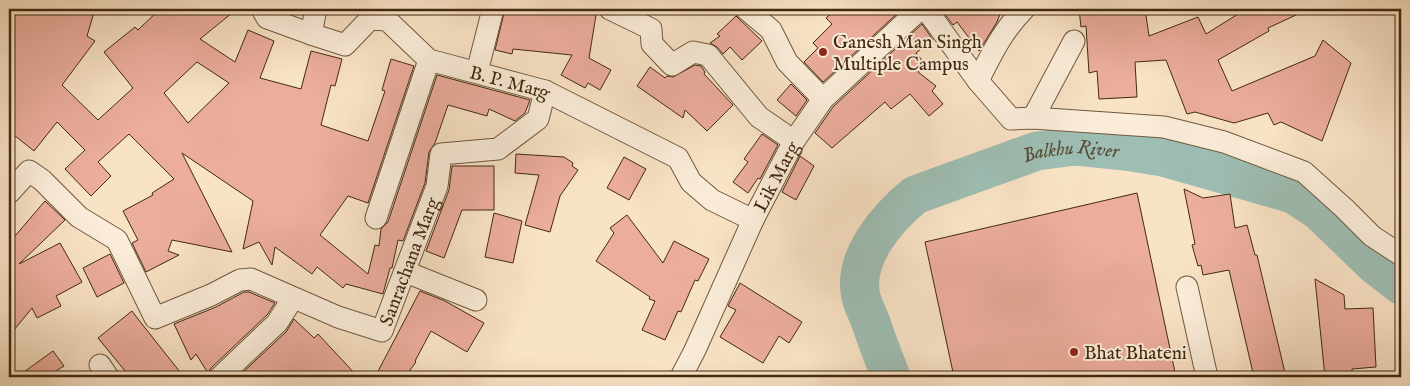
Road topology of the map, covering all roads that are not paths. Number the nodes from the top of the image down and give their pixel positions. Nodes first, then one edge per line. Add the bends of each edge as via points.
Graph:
1 (262, 9) edge
2 (316, 9) edge
3 (493, 9) edge
4 (610, 9) edge
5 (746, 9) edge
6 (920, 9) edge
7 (926, 9) edge
8 (1024, 9) edge
9 (311, 34) junction
10 (1074, 41) dead end
11 (429, 60) junction
12 (477, 72) junction
13 (978, 81) junction
14 (544, 91) junction
15 (823, 99) junction
16 (1033, 118) junction
17 (794, 141) junction
18 (9, 193) edge
19 (376, 218) dead end
20 (753, 220) junction
21 (1401, 255) edge
22 (406, 272) junction
23 (1187, 287) dead end
24 (293, 298) junction
25 (476, 300) dead end
26 (220, 377) edge
27 (681, 377) edge
28 (1207, 377) edge

1 - 9 street, B. P. Marg via 268,18
2 - 9 street
3 - 12 street
4 - 17 street via 651,29 652,44 672,65 693,52 708,55 759,117
5 - 15 street via 770,30 787,62
6 - 15 street, Lik Marg
7 - 13 street
8 - 13 street via 999,39
9 - 11 street, B. P. Marg via 345,45 370,20 387,20
10 - 16 street
11 - 12 street, B. P. Marg
11 - 19 street
12 - 14 street, B. P. Marg
13 - 16 street via 1011,119
14 - 20 street, B. P. Marg via 678,158 691,182 712,200
14 - 22 street, Sanrachana Marg via 538,119 498,149 441,154 436,186
15 - 17 street, Lik Marg
16 - 21 street via 1164,127 1224,142 1267,158 1304,172 1372,236
17 - 20 street, Lik Marg
18 - 24 street, Sanrachana Marg via 29,171 78,217 117,240 155,318 240,280 251,279
20 - 27 street, Lik Marg
22 - 24 street, Sanrachana Marg via 382,331
22 - 25 street
23 - 28 street
24 - 26 street via 277,323

